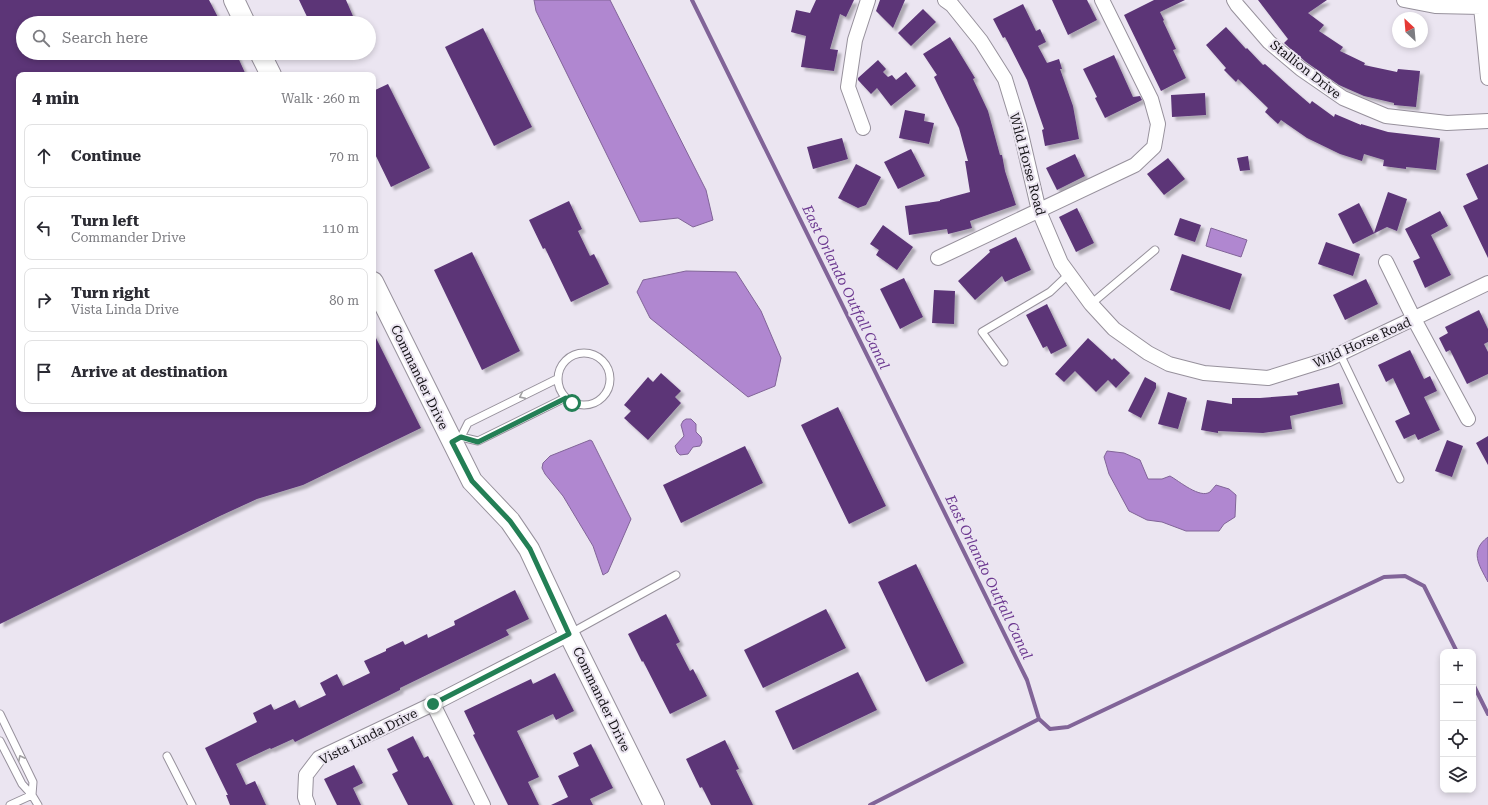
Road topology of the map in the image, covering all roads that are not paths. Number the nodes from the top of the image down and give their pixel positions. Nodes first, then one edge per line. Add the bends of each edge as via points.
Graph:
1 (234, 0) edge
2 (868, 0) edge
3 (945, 0) edge
4 (1102, 0) edge
5 (1234, 0) edge
6 (1404, 0) edge
7 (1481, 4) edge
8 (242, 16) edge
9 (264, 60) edge
10 (270, 72) edge
11 (1488, 78) edge
12 (1488, 121) edge
13 (863, 128) dead end
14 (1039, 211) junction
15 (1155, 250) dead end
16 (938, 258) dead end
17 (1386, 262) dead end
18 (1069, 274) junction
19 (1488, 283) edge
20 (376, 288) edge
21 (1091, 304) junction
22 (1414, 319) junction
23 (1340, 354) junction
24 (1004, 362) dead end
25 (557, 379) junction
26 (566, 398) junction
27 (1468, 420) dead end
28 (456, 439) junction
29 (1400, 479) dead end
30 (676, 575) dead end
31 (569, 634) junction
32 (433, 704) junction
33 (0, 714) edge
34 (0, 742) edge
35 (167, 756) dead end
36 (32, 795) junction
37 (10, 805) edge
38 (38, 805) edge
39 (192, 805) edge
40 (308, 805) edge
41 (483, 805) edge
42 (654, 805) edge

1 - 8 street
2 - 13 street via 855,40 848,87
3 - 14 street, Wild Horse Road via 981,41 1005,79 1019,125
4 - 14 street via 1151,99 1158,124 1154,147 1135,165
5 - 12 street, Stallion Drive via 1269,42 1342,98 1386,116 1447,123
6 - 7 street via 1435,6
7 - 11 street
9 - 10 street
14 - 16 street
14 - 18 street, Wild Horse Road via 1061,263
15 - 21 lane
17 - 22 street
18 - 21 street, Wild Horse Road
18 - 24 lane via 1050,292 982,332
19 - 22 street, Wild Horse Road
20 - 28 street, Commander Drive
21 - 23 street, Wild Horse Road via 1114,329 1148,352 1169,364 1204,373 1268,378
22 - 23 street, Wild Horse Road
22 - 27 street
23 - 29 lane
25 - 26 lane via 560,391
25 - 26 lane via 560,367 566,360 582,353 599,357 609,371 609,388 602,398 586,406 572,403
25 -> 28 lane via 468,422
26 - 28 lane via 478,442
28 - 31 street, Commander Drive via 472,481 510,521 530,549
30 - 31 lane
31 - 32 street, Vista Linda Drive
31 - 42 street, Commander Drive
32 - 40 street, Vista Linda Drive via 319,758 306,775 305,797
32 - 41 street
36 -> 33 lane via 33,782
34 - 36 lane via 22,784
35 - 39 lane
36 - 37 lane
36 - 38 lane

